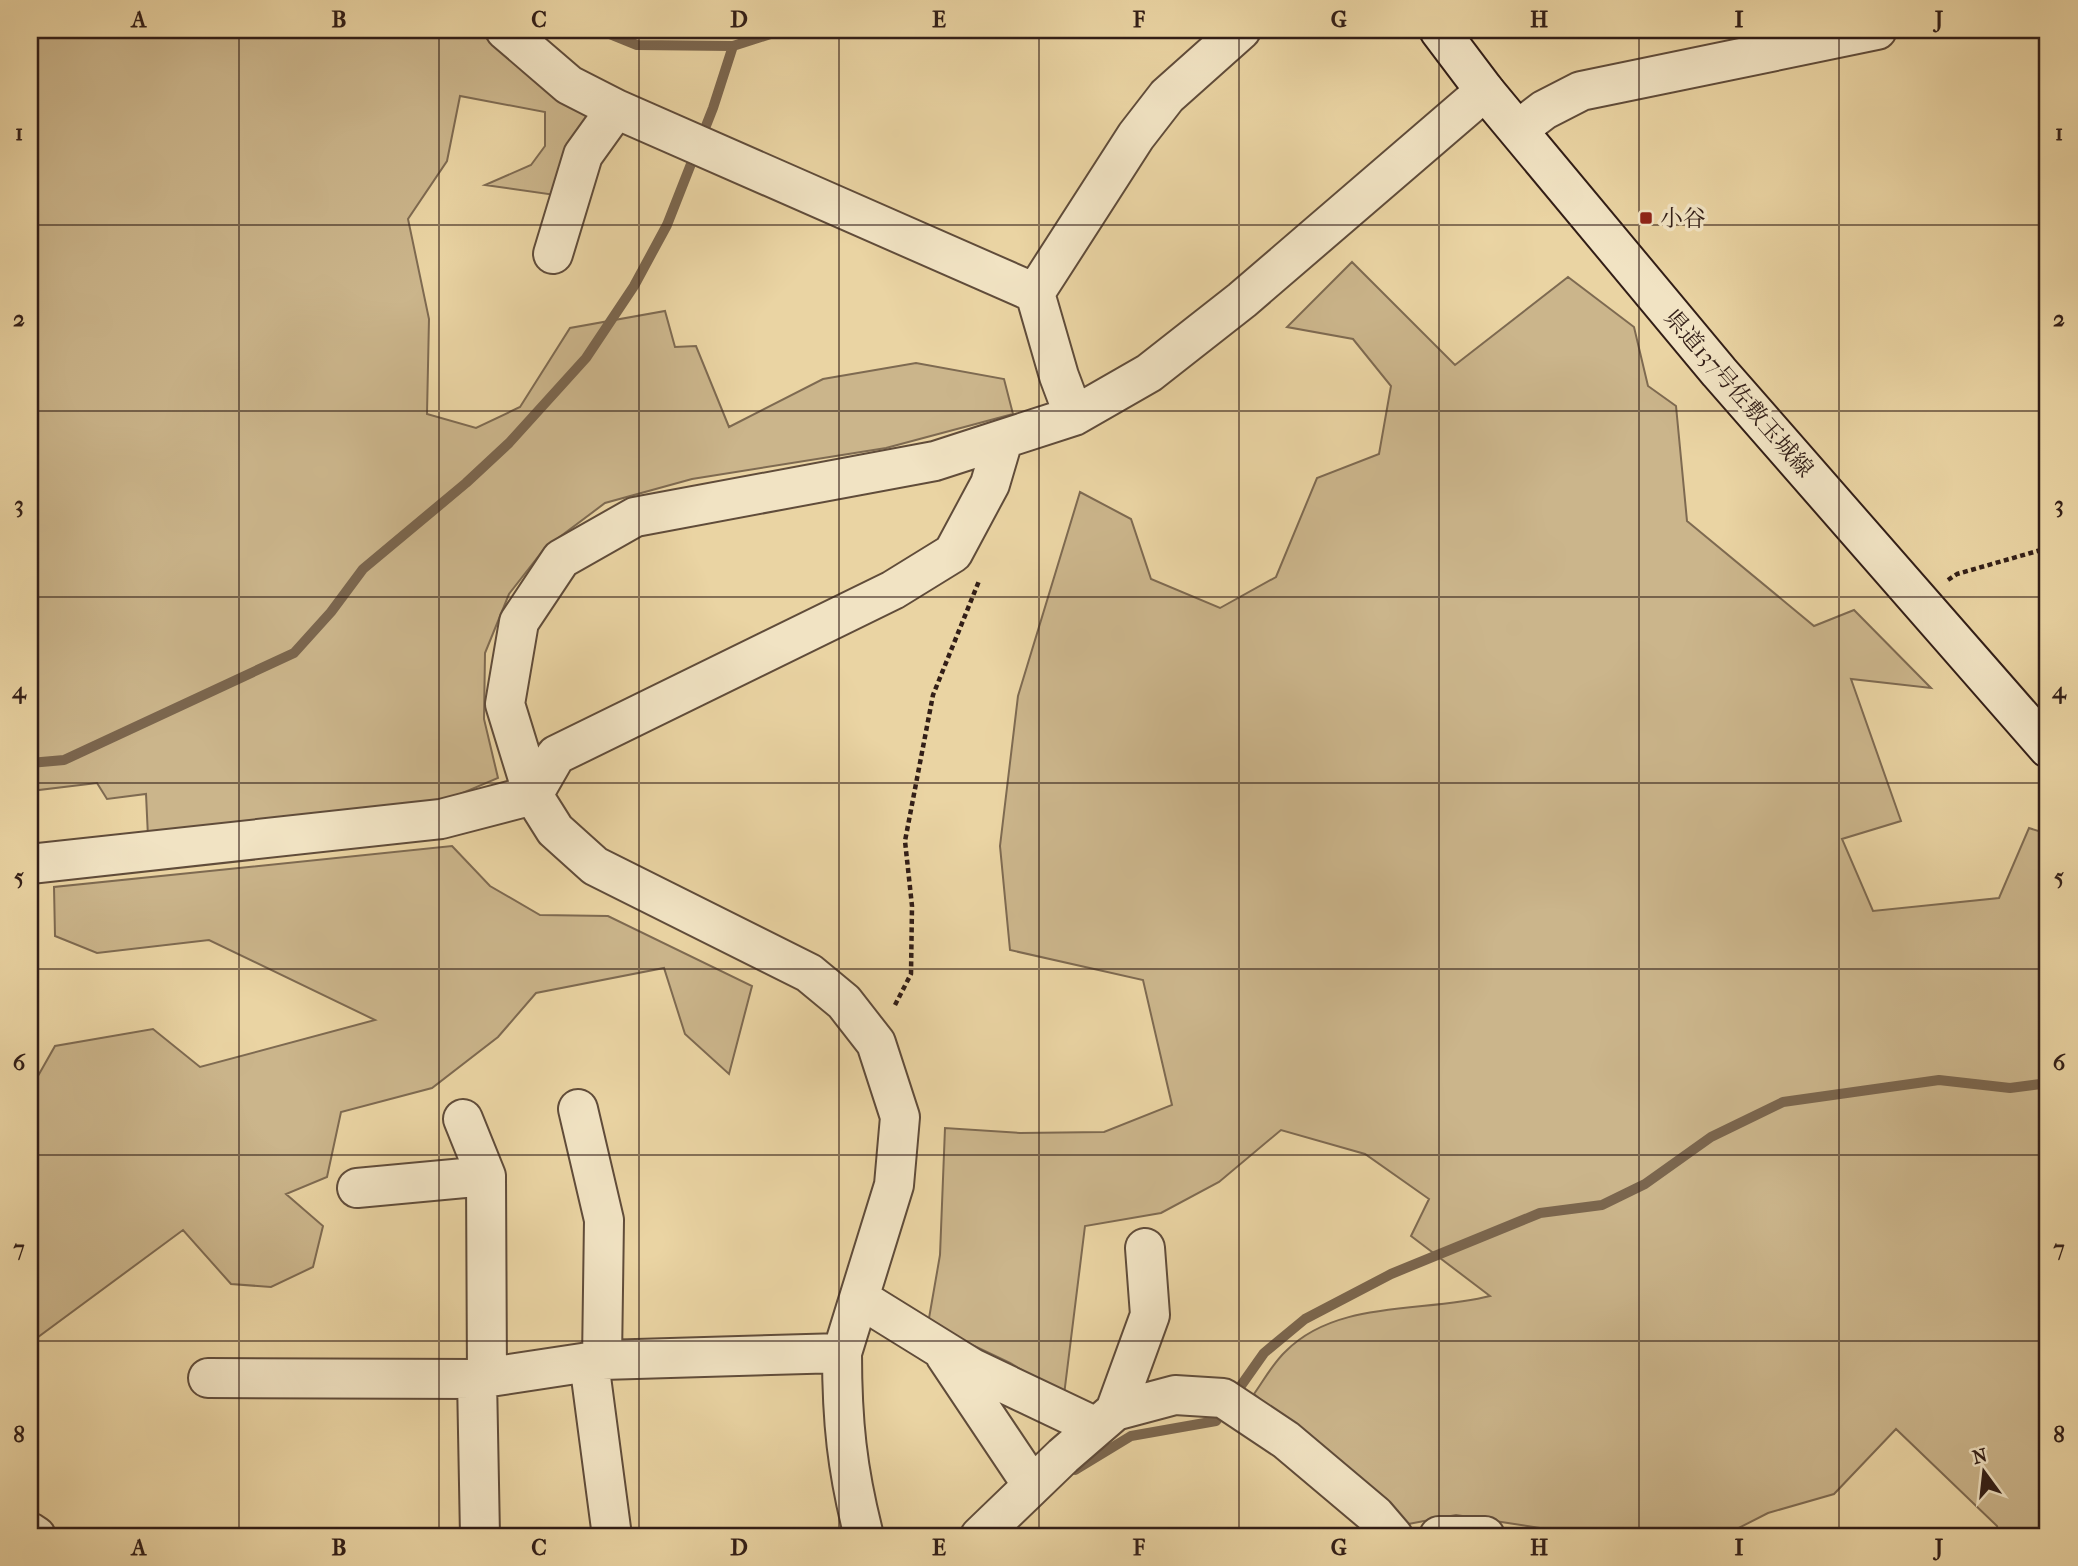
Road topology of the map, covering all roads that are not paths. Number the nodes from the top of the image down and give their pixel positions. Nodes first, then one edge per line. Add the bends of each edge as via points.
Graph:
1 (505, 30) edge
2 (1241, 30) edge
3 (1439, 30) edge
4 (1877, 30) edge
5 (1485, 91) junction
6 (616, 109) junction
7 (1519, 130) junction
8 (553, 254) dead end
9 (1035, 293) junction
10 (1074, 416) junction
11 (1003, 440) junction
12 (2048, 748) edge
13 (533, 794) junction
14 (30, 864) edge
15 (578, 1109) dead end
16 (463, 1119) dead end
17 (486, 1176) junction
18 (357, 1188) dead end
19 (1145, 1248) dead end
20 (859, 1298) junction
21 (939, 1348) junction
22 (842, 1353) junction
23 (596, 1361) junction
24 (208, 1378) dead end
25 (482, 1379) junction
26 (1105, 1419) junction
27 (1032, 1486) junction
28 (30, 1532) edge
29 (36, 1536) edge
30 (480, 1536) edge
31 (612, 1536) edge
32 (864, 1536) edge
33 (980, 1536) edge
34 (1394, 1536) edge
35 (1438, 1536) edge
36 (1485, 1536) edge

1 - 6 street via 569,85
2 - 9 street via 1167,96
3 - 5 street, 県道137号佐敷玉城線
4 - 7 street via 1581,91 1544,110
5 - 7 street, 県道137号佐敷玉城線
5 - 10 street via 1242,300 1149,373
6 - 8 street via 583,155
6 - 9 street
7 - 12 street, 県道137号佐敷玉城線 via 1719,372
9 - 10 street
10 - 11 street
11 - 13 street via 990,484 953,553 893,590 556,755
11 - 13 street via 935,461 635,517 561,559 519,622 505,704
13 - 14 street via 441,818
13 - 20 street via 555,830 595,866 810,973 844,1002 876,1043 900,1117 894,1185
15 - 23 street via 604,1220
16 - 17 street
17 - 18 street
17 - 25 street
19 - 26 street via 1150,1315
20 - 21 street
20 - 22 street
21 - 26 street via 972,1368
21 - 27 street
22 - 23 street
22 - 32 street via 843,1432 849,1480
23 - 25 street
23 - 31 street
24 - 25 street
25 - 30 street
26 - 27 street
26 - 34 street via 1175,1395 1236,1407 1286,1440
27 - 33 street
28 - 29 street
35 - 36 street

